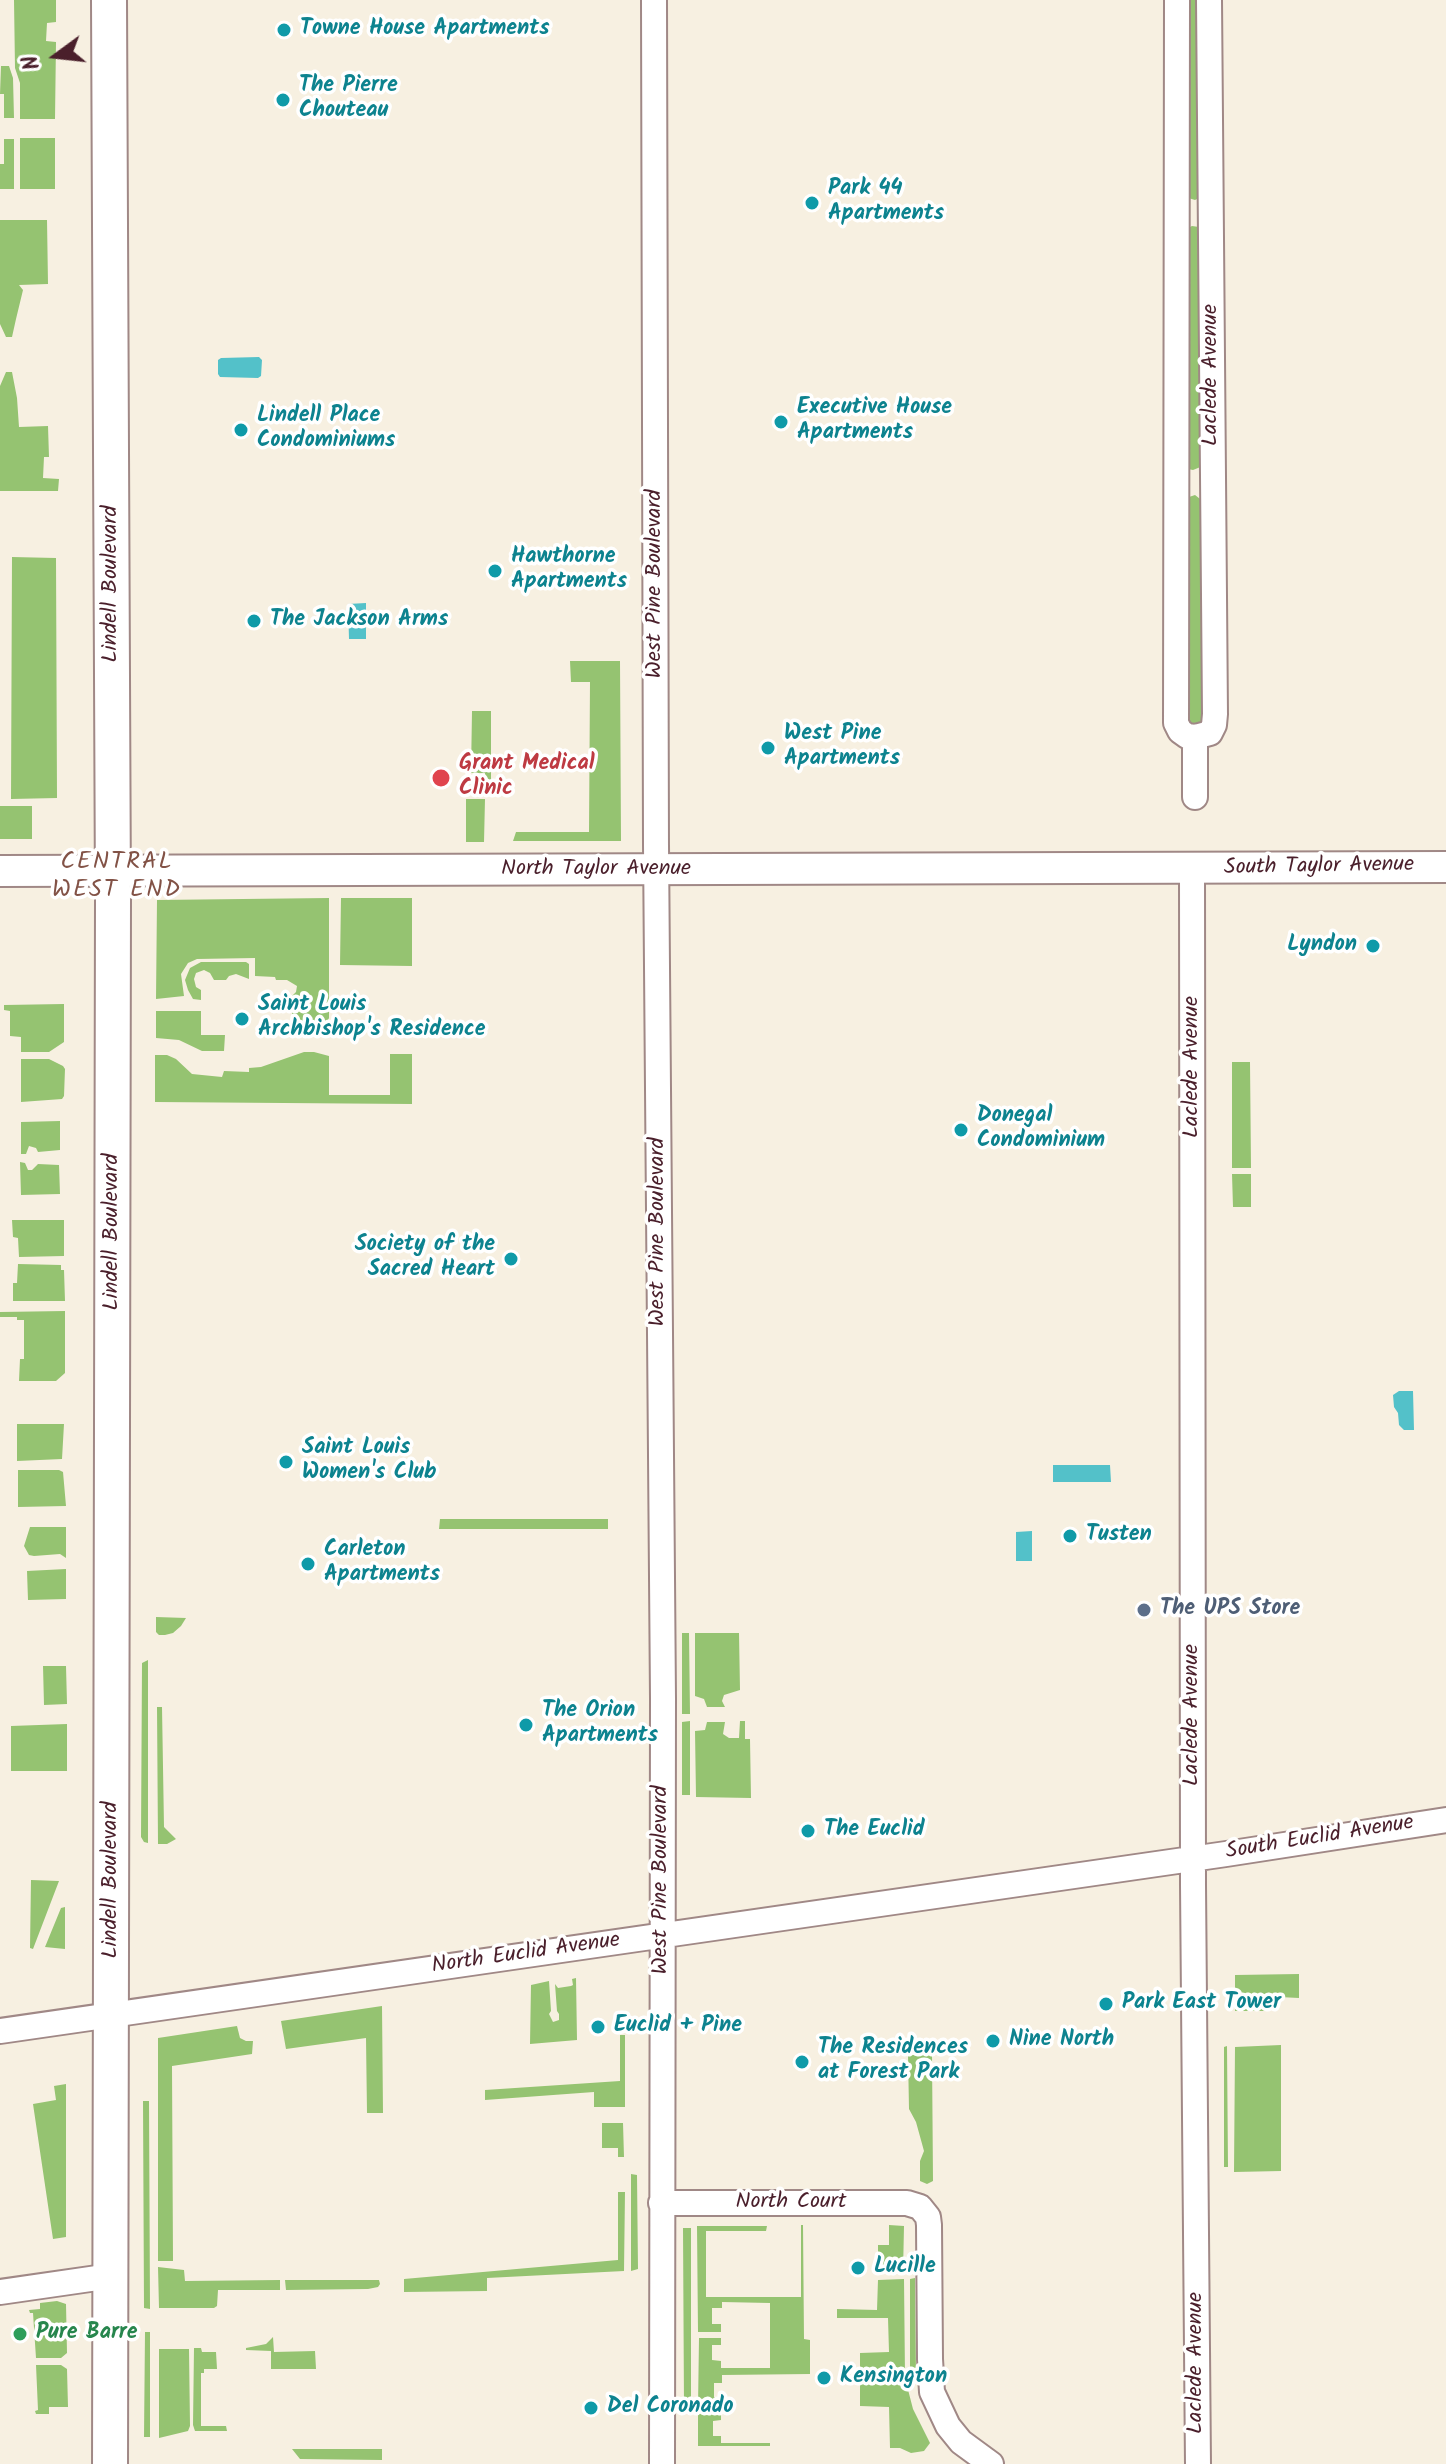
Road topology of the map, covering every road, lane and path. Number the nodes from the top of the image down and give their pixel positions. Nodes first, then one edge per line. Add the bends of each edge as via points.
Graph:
1 (109, 0) edge
2 (654, 0) edge
3 (1177, 0) edge
4 (1209, 0) edge
5 (1195, 737) junction
6 (1195, 797) dead end
7 (1446, 867) edge
8 (1192, 869) junction
9 (657, 870) junction
10 (0, 871) edge
11 (113, 871) junction
12 (1446, 1820) edge
13 (1194, 1859) junction
14 (662, 1935) junction
15 (112, 2015) junction
16 (0, 2031) edge
17 (661, 2203) junction
18 (111, 2276) junction
19 (0, 2292) edge
20 (110, 2464) edge
21 (662, 2464) edge
22 (991, 2464) edge
23 (1198, 2464) edge

1 - 11 main road, Lindell Boulevard
2 - 9 street, West Pine Boulevard
3 - 5 street, Laclede Avenue via 1176,723 1180,731
4 - 5 street, Laclede Avenue via 1215,714 1210,733
5 - 6 street
7 - 8 street, South Taylor Avenue
8 - 9 street, North Taylor Avenue
8 - 13 street, Laclede Avenue
9 - 11 street, North Taylor Avenue
9 - 14 street, West Pine Boulevard
10 - 11 street, North Taylor Avenue
11 - 15 main road, Lindell Boulevard
12 - 13 street, South Euclid Avenue
13 - 14 street, North Euclid Avenue
13 - 23 street, Laclede Avenue
14 - 15 street, North Euclid Avenue
14 - 17 street, West Pine Boulevard
15 - 16 street, North Euclid Avenue
15 - 18 main road, Lindell Boulevard
17 - 21 street, West Pine Boulevard
17 - 22 street, North Court via 920,2207 929,2225 932,2392 961,2442
18 - 19 street
18 - 20 main road, Lindell Boulevard

